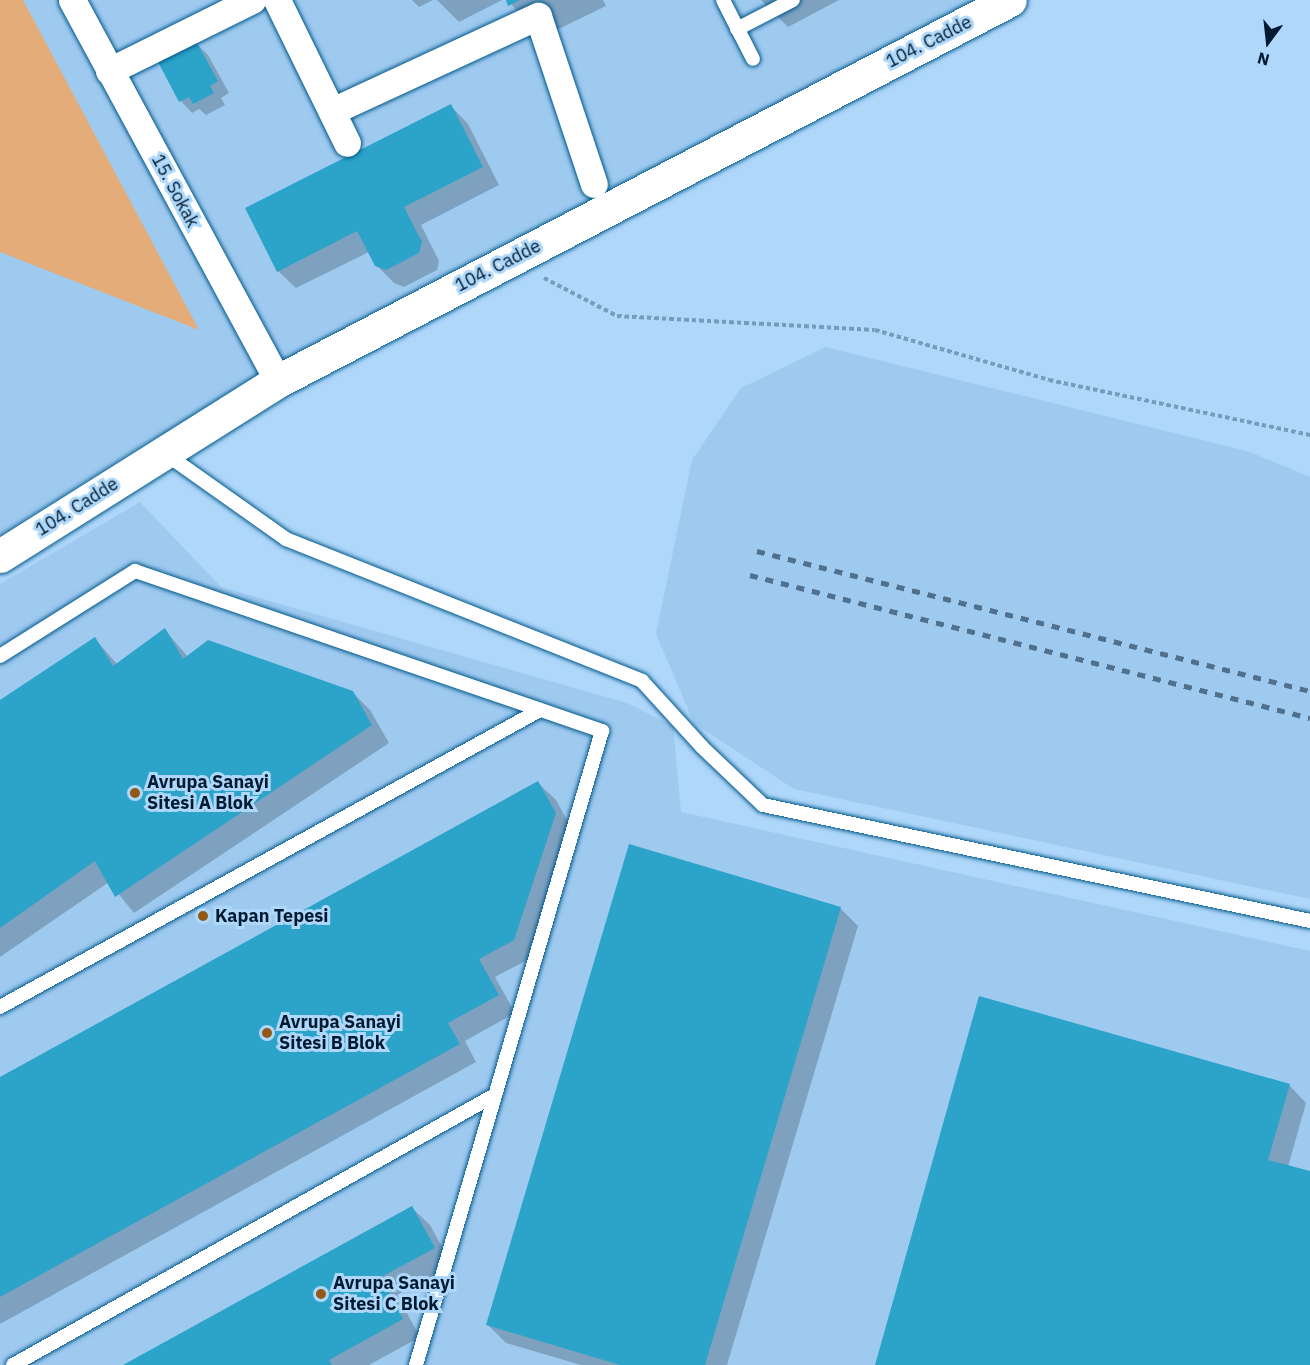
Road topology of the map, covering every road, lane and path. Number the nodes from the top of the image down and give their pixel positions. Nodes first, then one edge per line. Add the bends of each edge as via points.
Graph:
1 (72, 0) edge
2 (252, 0) edge
3 (277, 0) edge
4 (723, 0) edge
5 (793, 0) edge
6 (1010, 0) edge
7 (737, 29) junction
8 (753, 59) dead end
9 (109, 70) junction
10 (332, 111) junction
11 (347, 143) dead end
12 (594, 184) dead end
13 (509, 260) junction
14 (278, 381) junction
15 (1310, 435) edge
16 (164, 452) junction
17 (0, 556) edge
18 (0, 656) edge
19 (540, 710) junction
20 (1310, 921) edge
21 (0, 1007) edge
22 (495, 1095) junction
23 (13, 1365) edge
24 (416, 1365) edge

1 - 9 street, 15. Sokak
2 - 9 street
3 - 10 street
4 - 7 lane
5 - 7 lane
6 - 13 street, 104. Cadde
7 - 8 lane
9 - 14 street, 15. Sokak
10 - 11 street
10 - 12 street via 538,16
13 - 14 street, 104. Cadde
13 - 15 path via 617,316 875,330 1049,380
14 - 16 street, 104. Cadde
16 - 17 street, 104. Cadde
16 - 20 lane via 286,539 642,681 702,747 763,805
18 - 19 lane via 135,571
19 - 21 lane
19 - 22 lane via 603,730
22 - 23 lane
22 - 24 lane

